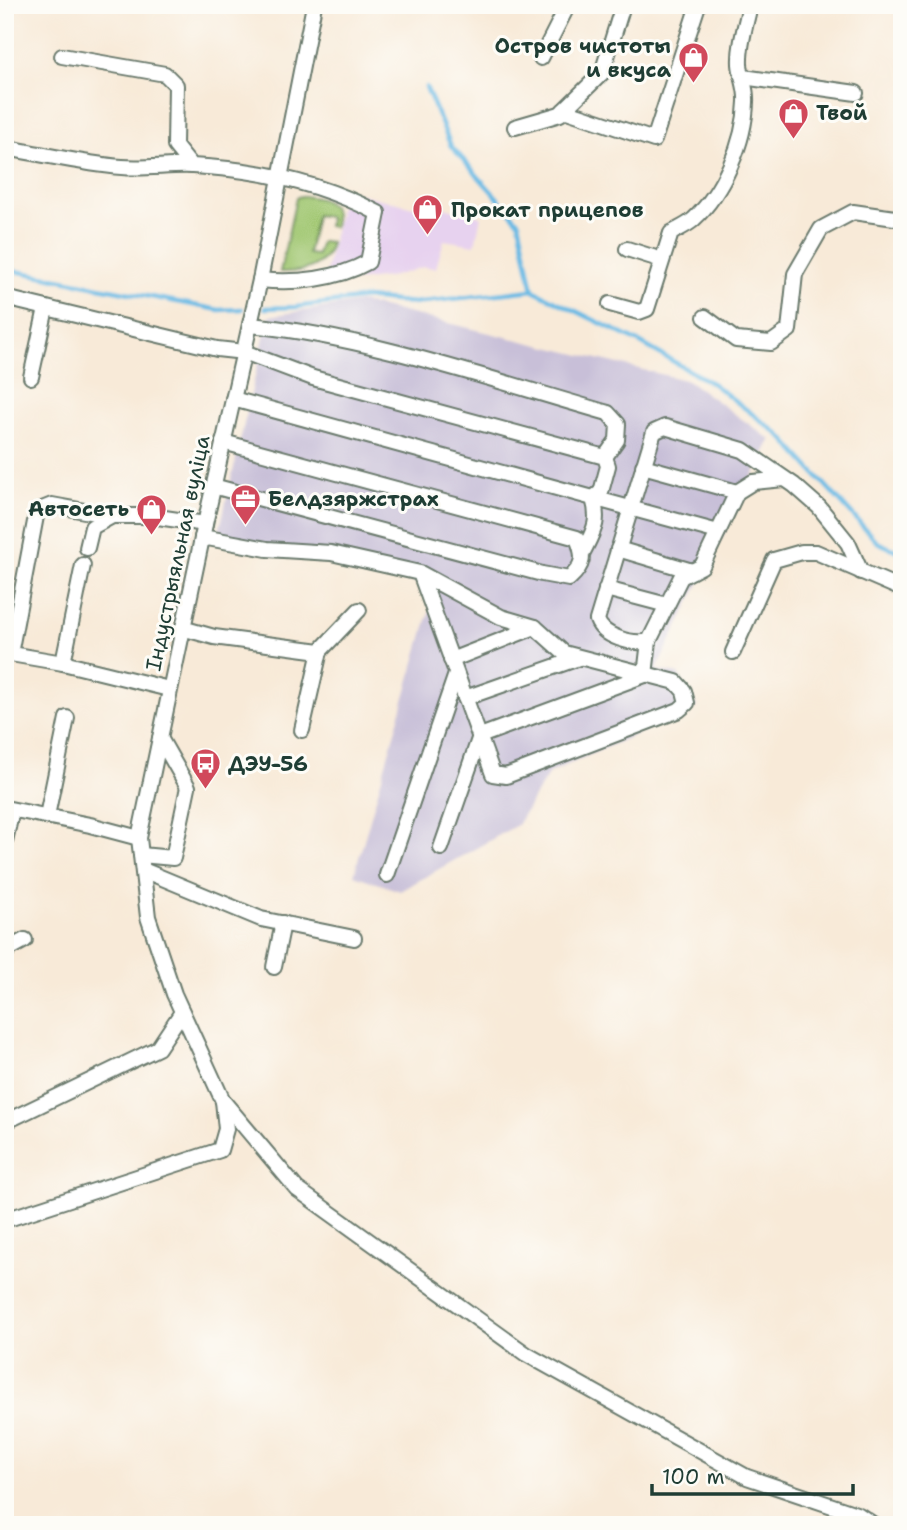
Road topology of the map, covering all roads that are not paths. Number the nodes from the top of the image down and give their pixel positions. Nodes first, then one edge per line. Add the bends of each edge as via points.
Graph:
1 (314, 5) edge
2 (568, 5) edge
3 (623, 5) edge
4 (698, 5) edge
5 (750, 5) edge
6 (62, 56) dead end
7 (541, 58) dead end
8 (743, 77) junction
9 (856, 93) dead end
10 (564, 110) junction
11 (514, 127) dead end
12 (5, 148) edge
13 (191, 166) junction
14 (280, 179) junction
15 (902, 219) edge
16 (626, 248) dead end
17 (662, 260) junction
18 (260, 280) junction
19 (5, 298) edge
20 (610, 304) dead end
21 (46, 308) junction
22 (705, 317) dead end
23 (250, 326) junction
24 (244, 352) junction
25 (31, 377) dead end
26 (233, 399) junction
27 (223, 442) junction
28 (605, 457) junction
29 (643, 466) junction
30 (785, 479) junction
31 (214, 486) junction
32 (737, 492) junction
33 (593, 498) junction
34 (631, 508) junction
35 (112, 516) junction
36 (203, 531) junction
37 (718, 532) junction
38 (87, 548) dead end
39 (618, 549) junction
40 (583, 552) junction
41 (83, 565) dead end
42 (692, 571) junction
43 (861, 572) junction
44 (420, 573) junction
45 (606, 589) junction
46 (902, 589) edge
47 (667, 605) junction
48 (359, 610) dead end
49 (535, 627) junction
50 (182, 628) junction
51 (649, 641) junction
52 (320, 651) junction
53 (733, 652) dead end
54 (8, 654) edge
55 (580, 657) junction
56 (63, 663) junction
57 (454, 667) junction
58 (645, 675) junction
59 (169, 689) junction
60 (465, 698) junction
61 (67, 718) dead end
62 (302, 730) dead end
63 (480, 736) junction
64 (160, 738) junction
65 (9, 809) edge
66 (47, 816) junction
67 (139, 838) junction
68 (5, 841) edge
69 (441, 848) dead end
70 (142, 862) junction
71 (387, 875) dead end
72 (283, 923) junction
73 (354, 938) dead end
74 (25, 940) dead end
75 (5, 951) edge
76 (274, 967) dead end
77 (182, 1012) junction
78 (223, 1101) junction
79 (5, 1122) edge
80 (5, 1220) edge
81 (874, 1525) edge

1 - 14 street, Індустрыяльная вуліца
2 - 7 street
3 - 10 street via 602,73
4 - 10 street via 654,140
5 - 8 street via 740,64
6 - 13 street via 165,74 176,85 175,146
8 - 9 street
8 - 17 street via 746,105 735,159 693,220 671,233
10 - 11 street
12 - 13 street via 122,167
13 - 14 street
14 - 18 street, Індустрыяльная вуліца
14 - 18 street via 350,198 378,213 372,245 368,262 350,272 281,283
15 - 22 street via 853,212 821,229 795,274 789,330 771,343 736,340
16 - 17 street
17 - 20 street via 647,309 639,312
18 - 23 street, Індустрыяльная вуліца
19 - 21 street
21 - 24 street
21 - 25 street
23 - 24 street, Індустрыяльная вуліца
23 - 28 street via 301,330 370,346 608,413 618,424 617,440
24 - 26 street, Індустрыяльная вуліца
24 - 28 street via 313,378
26 - 27 street, Індустрыяльная вуліца
26 - 33 street
27 - 31 street, Індустрыяльная вуліца
27 - 40 street via 577,538
28 - 33 street via 608,466 601,492
29 - 30 street via 654,432 665,427 743,450
29 - 32 street
29 - 34 street
30 - 32 street via 753,482
30 - 43 street via 819,507 848,543
31 - 36 street, Індустрыяльная вуліца
31 - 40 street via 569,579 579,569
32 - 37 street
33 - 34 street
33 - 40 street via 598,514
34 - 37 street
34 - 39 street
35 - 36 street via 150,516
35 - 38 street via 92,527
35 - 54 street via 52,505 37,511
36 - 44 street via 267,549 331,553
36 - 50 street, Індустрыяльная вуліца
37 - 42 street via 702,566
39 - 42 street
39 - 45 street
41 - 56 street
42 - 47 street via 681,577
43 - 46 street
43 - 53 street via 816,552 774,560
44 - 49 street via 501,617
44 - 57 street
45 - 47 street
45 - 51 street via 597,620 600,629 640,643
47 - 51 street
48 - 52 street
49 - 55 street via 565,653
49 - 57 street
50 - 52 street via 214,637
50 - 59 street, Індустрыяльная вуліца
51 - 58 street
52 - 62 street
54 - 56 street
55 - 58 street
55 - 60 street
56 - 59 street
57 - 60 street
57 - 71 street
58 - 63 street
58 - 63 street via 676,682 687,703 506,776 493,774
59 - 64 street, Індустрыяльная вуліца
60 - 63 street
61 - 66 street
63 - 69 street
64 - 67 street, Індустрыяльная вуліца
64 - 70 street via 188,787 173,858
65 - 66 street
65 - 68 street
66 - 67 street
67 - 70 street, Індустрыяльная вуліца
70 - 72 street via 261,919
70 - 77 street, Індустрыяльная вуліца via 148,917
72 - 73 street
72 - 76 street
74 - 75 street
77 - 78 street, Індустрыяльная вуліца
77 - 79 street via 158,1048
78 - 80 street via 226,1129 220,1150
78 - 81 street via 297,1189 526,1354 747,1477 859,1515

